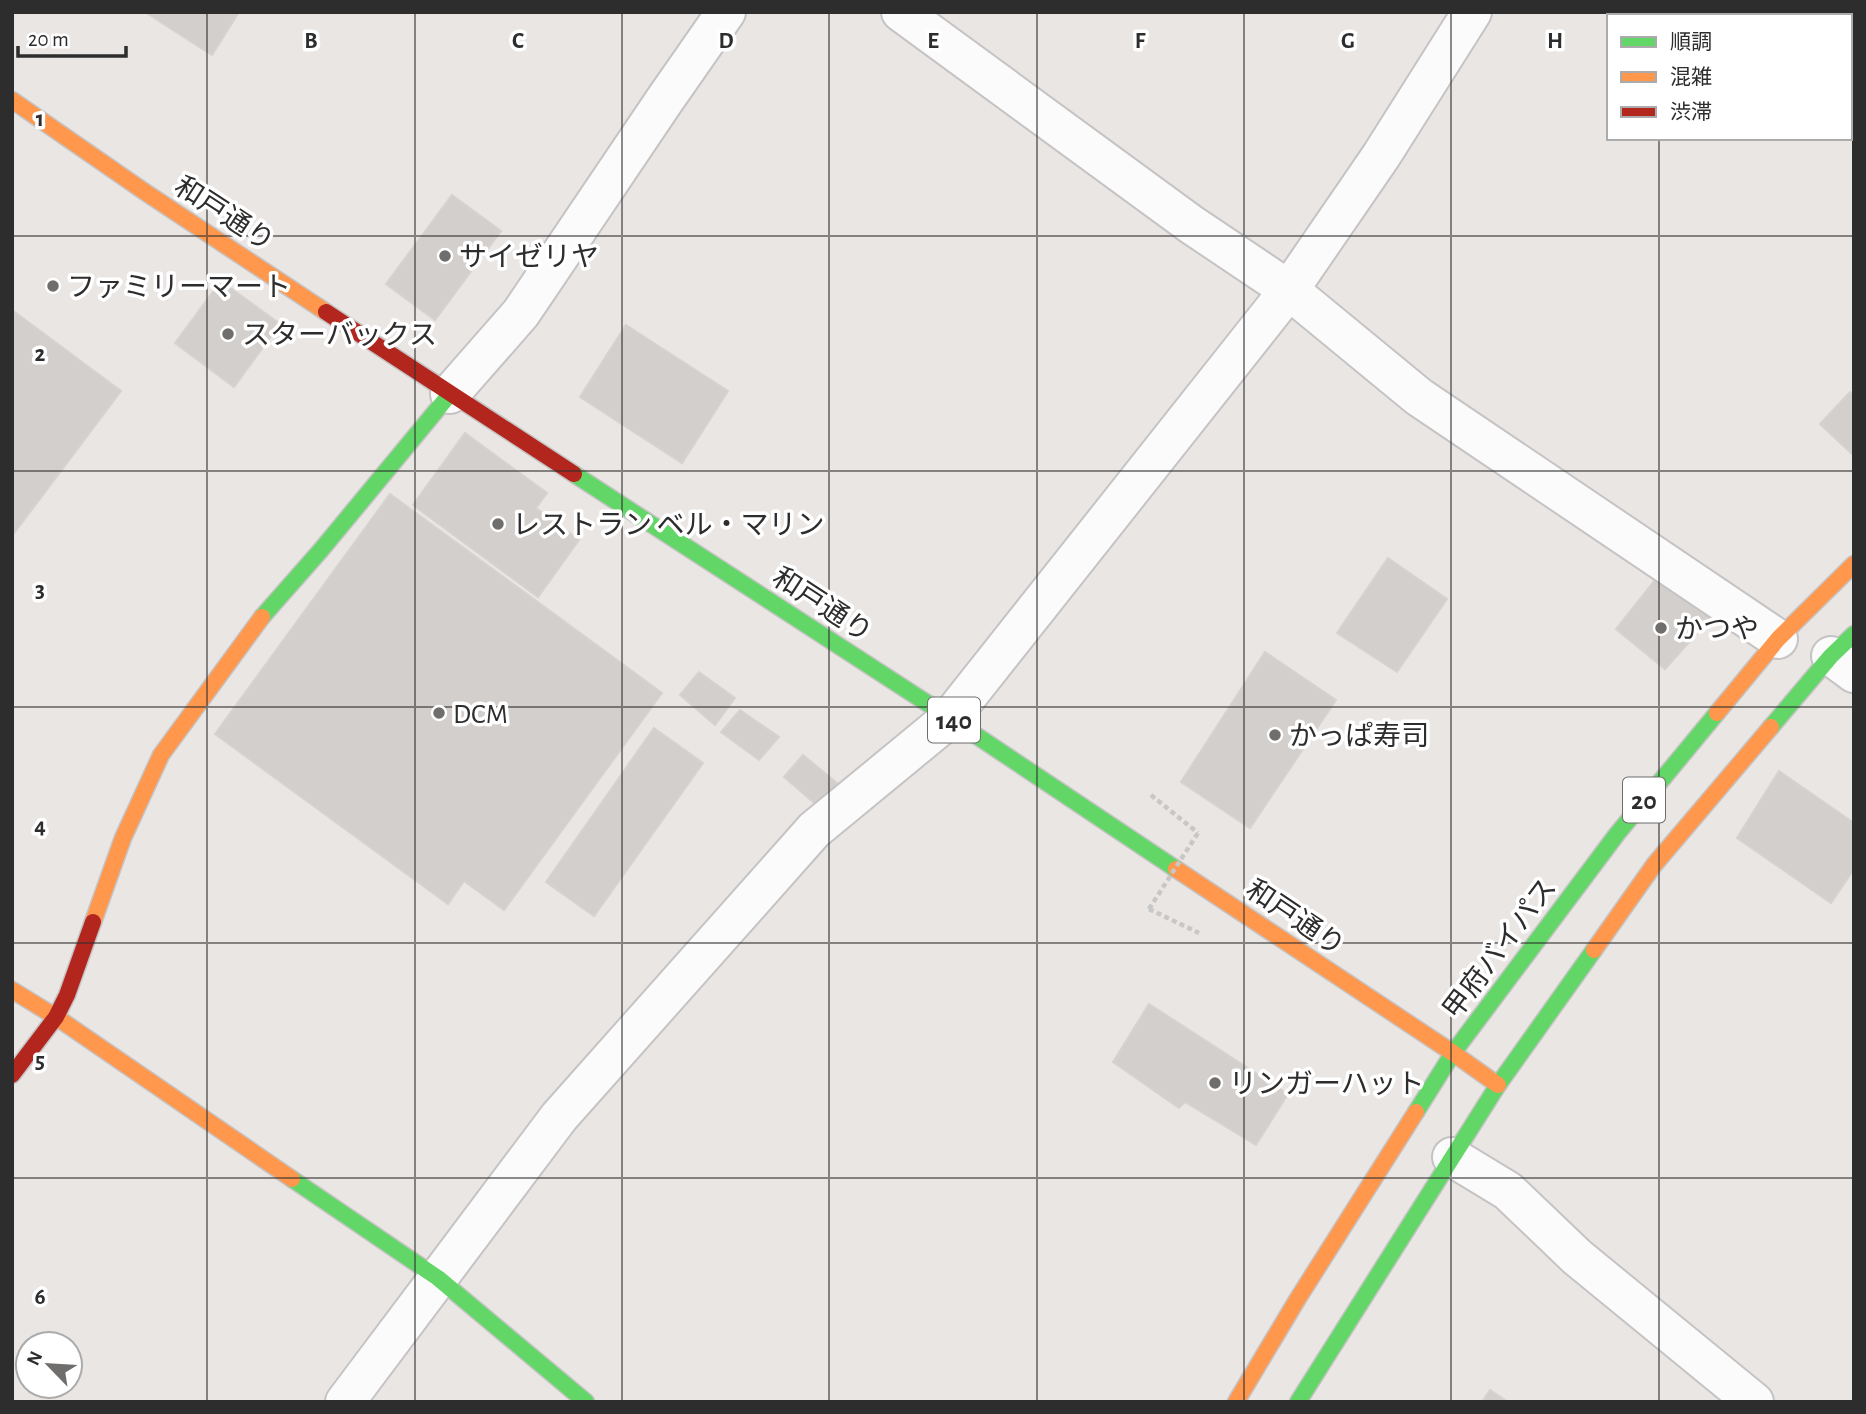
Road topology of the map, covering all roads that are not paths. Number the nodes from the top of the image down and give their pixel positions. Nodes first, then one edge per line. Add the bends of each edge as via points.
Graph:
1 (726, 12) edge
2 (901, 12) edge
3 (1472, 12) edge
4 (12, 100) edge
5 (1289, 290) junction
6 (450, 394) junction
7 (1854, 564) edge
8 (1778, 639) junction
9 (1846, 654) edge
10 (950, 718) junction
11 (12, 990) edge
12 (56, 1017) junction
13 (1453, 1053) junction
14 (12, 1075) edge
15 (1498, 1085) junction
16 (1452, 1157) junction
17 (438, 1278) junction
18 (345, 1402) edge
19 (586, 1402) edge
20 (1236, 1402) edge
21 (1298, 1402) edge
22 (1754, 1402) edge

1 - 6 street via 521,313
2 - 5 street via 1192,225
3 - 5 street
4 - 6 main road, 和戸通り / 140
5 - 8 street via 1419,397
5 - 10 street
6 - 10 main road, 和戸通り / 140
6 - 12 main road via 270,606 161,755 123,838
7 - 8 main road, 甲府バイパス / 20
8 - 13 main road, 甲府バイパス / 20 via 1617,834
9 - 15 main road, 20 via 1654,865
10 - 13 main road, 和戸通り / 140
10 - 17 street via 814,831 559,1117
11 - 12 main road
12 - 14 main road
12 - 17 main road
13 - 15 main road, 和戸通り / 140
13 - 20 main road, 甲府バイパス / 20
15 - 16 main road, 20
16 - 21 main road, 20
16 - 22 street via 1508,1191 1577,1257
17 - 18 street
17 - 19 main road

